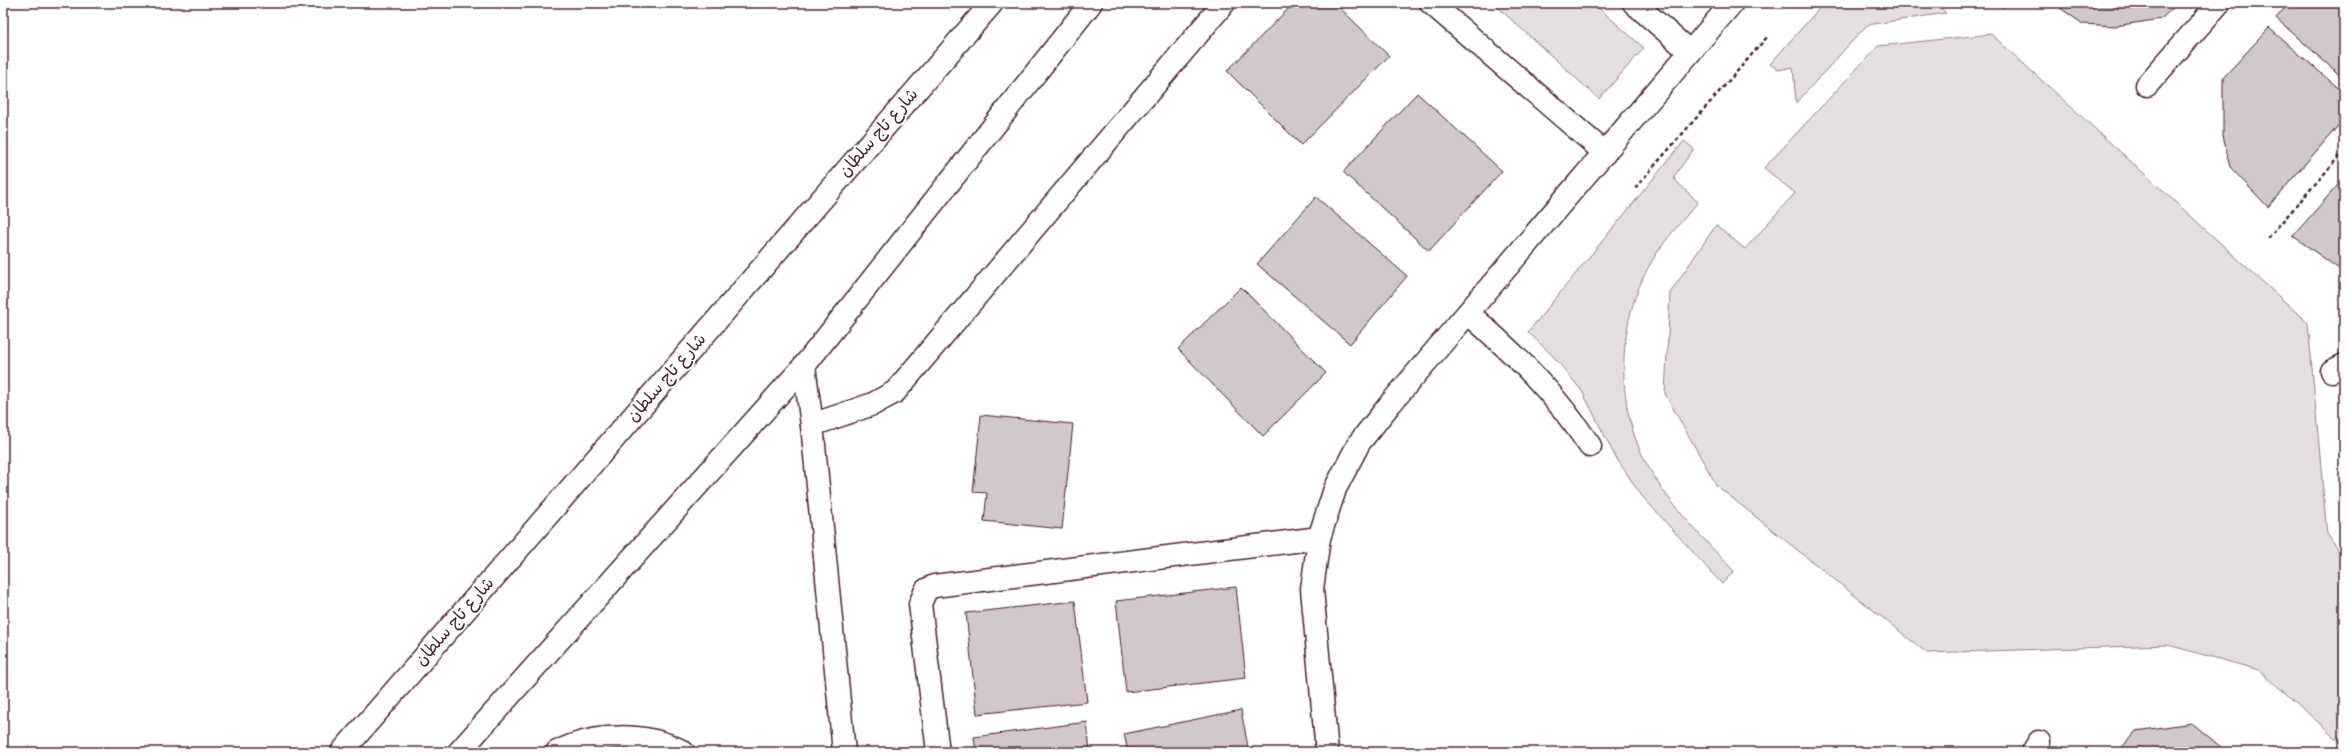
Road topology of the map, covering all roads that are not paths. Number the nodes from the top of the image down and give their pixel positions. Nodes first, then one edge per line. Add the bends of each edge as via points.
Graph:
1 (992, 3) edge
2 (1091, 3) edge
3 (1224, 3) edge
4 (1431, 3) edge
5 (1634, 3) edge
6 (1732, 3) edge
7 (2219, 3) edge
8 (1690, 52) junction
9 (2146, 85) dead end
10 (1605, 153) junction
11 (1468, 313) junction
12 (804, 366) junction
13 (812, 425) junction
14 (1590, 446) dead end
15 (1319, 538) junction
16 (342, 752) edge
17 (459, 752) edge
18 (557, 752) edge
19 (683, 752) edge
20 (844, 752) edge
21 (938, 752) edge
22 (1327, 752) edge

1 - 16 street, شارع تاج سلطان
2 - 12 street
3 - 13 street via 899,388 873,404
4 - 10 street
5 - 8 street
6 - 8 street
7 - 9 street
8 - 10 street
10 - 11 street
11 - 14 street via 1537,376
11 - 15 street via 1359,443 1335,489
12 - 13 street
12 - 17 street
13 - 20 street
15 - 21 street via 934,586 926,590 920,604
15 - 22 street via 1312,589
18 - 19 street via 592,740 621,738 649,740

